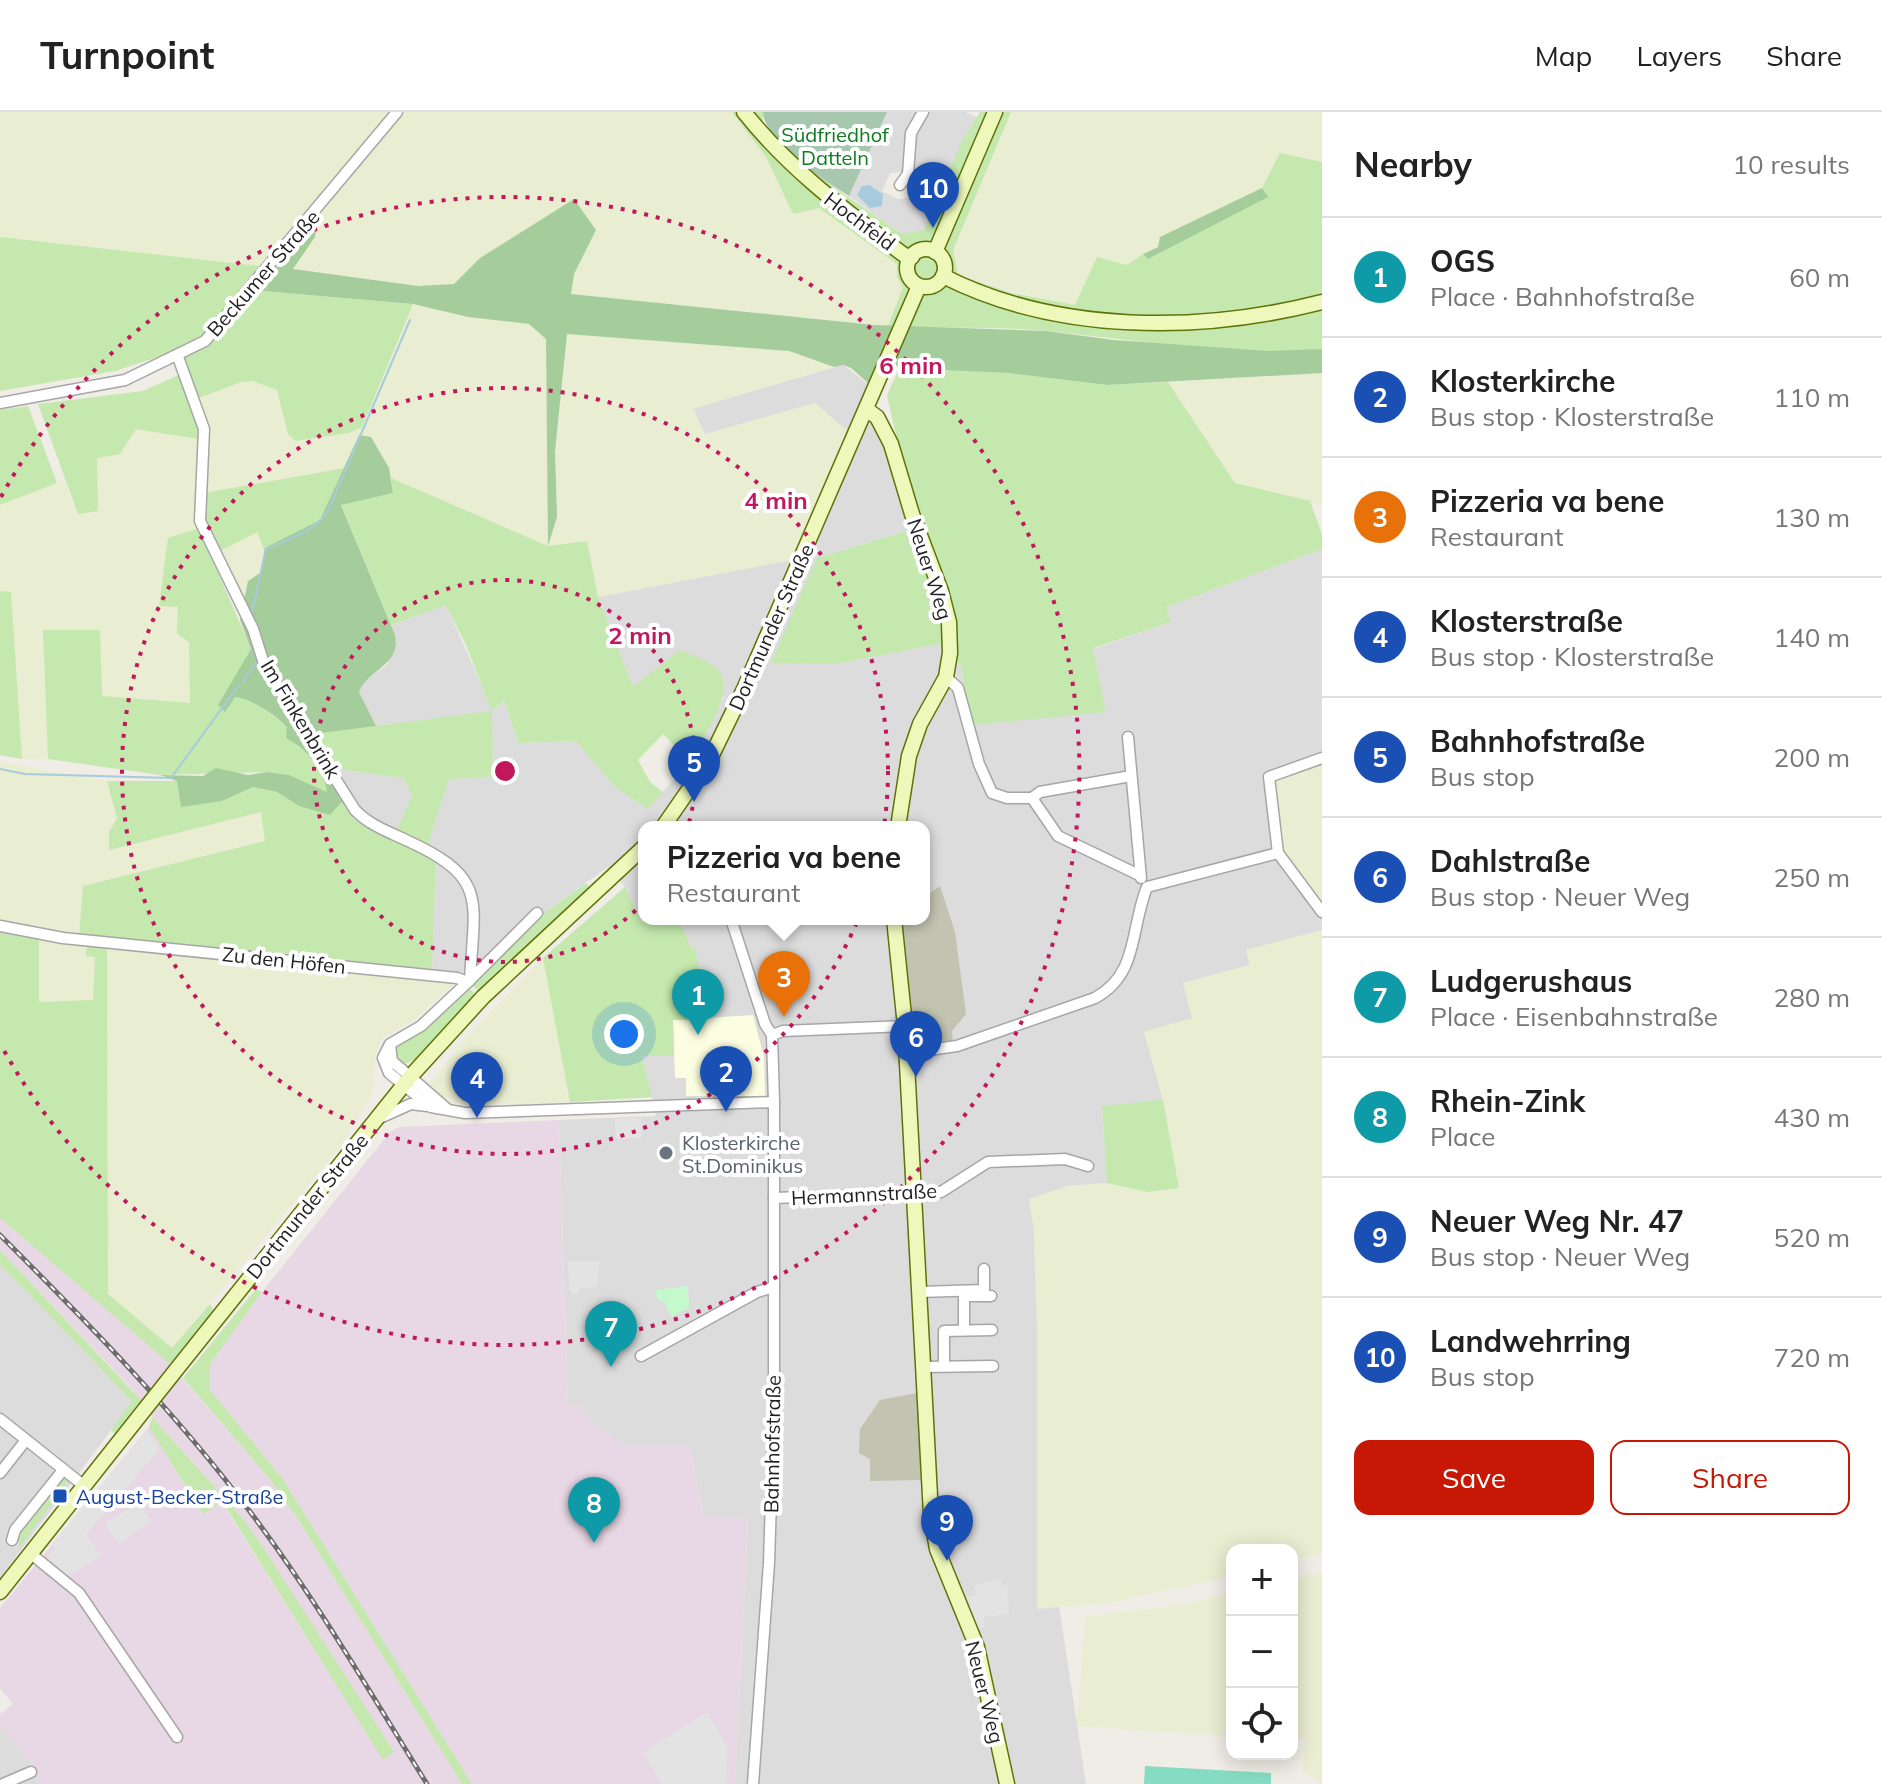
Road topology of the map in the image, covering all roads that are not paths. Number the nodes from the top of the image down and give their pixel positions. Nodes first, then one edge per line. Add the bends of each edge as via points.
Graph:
1 (397, 112) edge
2 (744, 112) edge
3 (923, 112) edge
4 (989, 114) edge
5 (900, 185) dead end
6 (935, 252) junction
7 (912, 257) junction
8 (943, 276) junction
9 (919, 286) junction
10 (1322, 302) edge
11 (178, 357) junction
12 (0, 403) edge
13 (866, 409) junction
14 (946, 677) junction
15 (1128, 737) dead end
16 (1322, 758) edge
17 (1131, 776) junction
18 (1032, 798) junction
19 (671, 821) edge
20 (899, 821) edge
21 (638, 853) edge
22 (1278, 853) junction
23 (1139, 875) junction
24 (1147, 887) junction
25 (1322, 912) edge
26 (537, 913) dead end
27 (733, 925) edge
28 (895, 925) edge
29 (0, 926) edge
30 (469, 981) junction
31 (905, 1026) junction
32 (772, 1035) junction
33 (907, 1053) junction
34 (407, 1081) junction
35 (774, 1102) junction
36 (431, 1107) junction
37 (447, 1109) junction
38 (380, 1118) junction
39 (1088, 1166) dead end
40 (914, 1191) junction
41 (774, 1198) junction
42 (984, 1269) dead end
43 (774, 1287) junction
44 (919, 1292) junction
45 (964, 1293) junction
46 (991, 1296) dead end
47 (964, 1330) junction
48 (992, 1330) dead end
49 (641, 1356) dead end
50 (944, 1366) junction
51 (993, 1366) dead end
52 (923, 1367) junction
53 (0, 1419) edge
54 (26, 1440) junction
55 (63, 1470) junction
56 (0, 1473) edge
57 (83, 1485) junction
58 (12, 1540) dead end
59 (30, 1553) junction
60 (0, 1592) edge
61 (177, 1737) dead end
62 (31, 1772) dead end
63 (3, 1784) edge
64 (753, 1784) edge
65 (1007, 1784) edge

1 - 11 street, Beckumer Straße via 205,341
2 - 7 main road, Hochfeld via 804,178
3 - 5 street via 911,133 908,174
4 - 6 main road
6 - 7 main road via 922,250
6 - 8 main road via 943,260
7 - 9 main road via 908,273
8 - 9 main road via 930,287
8 - 10 main road via 1029,307 1148,322 1241,318
9 - 13 main road, Dortmunder Straße
11 - 12 street, Beckumer Straße via 125,380
11 - 30 street, Im Finkenbrink via 204,429 200,521 253,629 265,667 361,816 435,853 464,877 474,904
13 - 14 main road, Neuer Weg via 877,417 891,444 941,591 949,622
13 - 19 main road, Dortmunder Straße via 740,698
14 - 18 street via 958,688 992,793
14 - 20 main road, Neuer Weg via 909,756
15 - 17 street
16 - 22 street via 1269,777
17 - 18 street via 1040,792
17 - 23 street
18 - 23 street via 1058,836
21 - 34 main road, Dortmunder Straße via 483,997
22 - 24 street
22 - 25 street
23 - 24 street
24 - 33 street via 1124,974 1113,988 957,1046
26 - 30 street
27 - 32 street, Bahnhofstraße
28 - 31 main road, Neuer Weg
29 - 30 street, Zu den Höfen via 63,938
30 - 34 street via 421,1026 390,1044 383,1058 389,1073
31 - 32 street
31 - 33 main road, Neuer Weg
32 - 35 street, Bahnhofstraße
33 - 40 main road, Neuer Weg
34 - 36 street
34 - 37 street
34 - 38 main road, Dortmunder Straße
35 - 37 street via 479,1114
35 - 41 street, Bahnhofstraße
36 - 37 street
36 - 38 street via 411,1104
38 - 57 main road, Dortmunder Straße, bridge
39 - 40 street, Hermannstraße via 1065,1159 988,1162 950,1189
40 - 41 street, Hermannstraße
40 - 44 main road, Neuer Weg
41 - 43 street, Bahnhofstraße
42 - 45 street via 984,1290
43 - 49 street
43 - 64 street, Bahnhofstraße via 771,1510
44 - 45 street
44 - 52 main road, Neuer Weg
45 - 46 street
45 - 47 street
47 - 48 street
47 - 50 street via 944,1331
50 - 51 street
50 - 52 street
52 - 65 main road, Neuer Weg via 937,1549 977,1647
53 - 54 street
54 - 55 street
54 - 56 street
55 - 57 street
55 - 58 street
57 - 59 main road, Dortmunder Straße
59 - 60 main road, Dortmunder Straße
59 - 61 street via 79,1593
62 - 63 street

